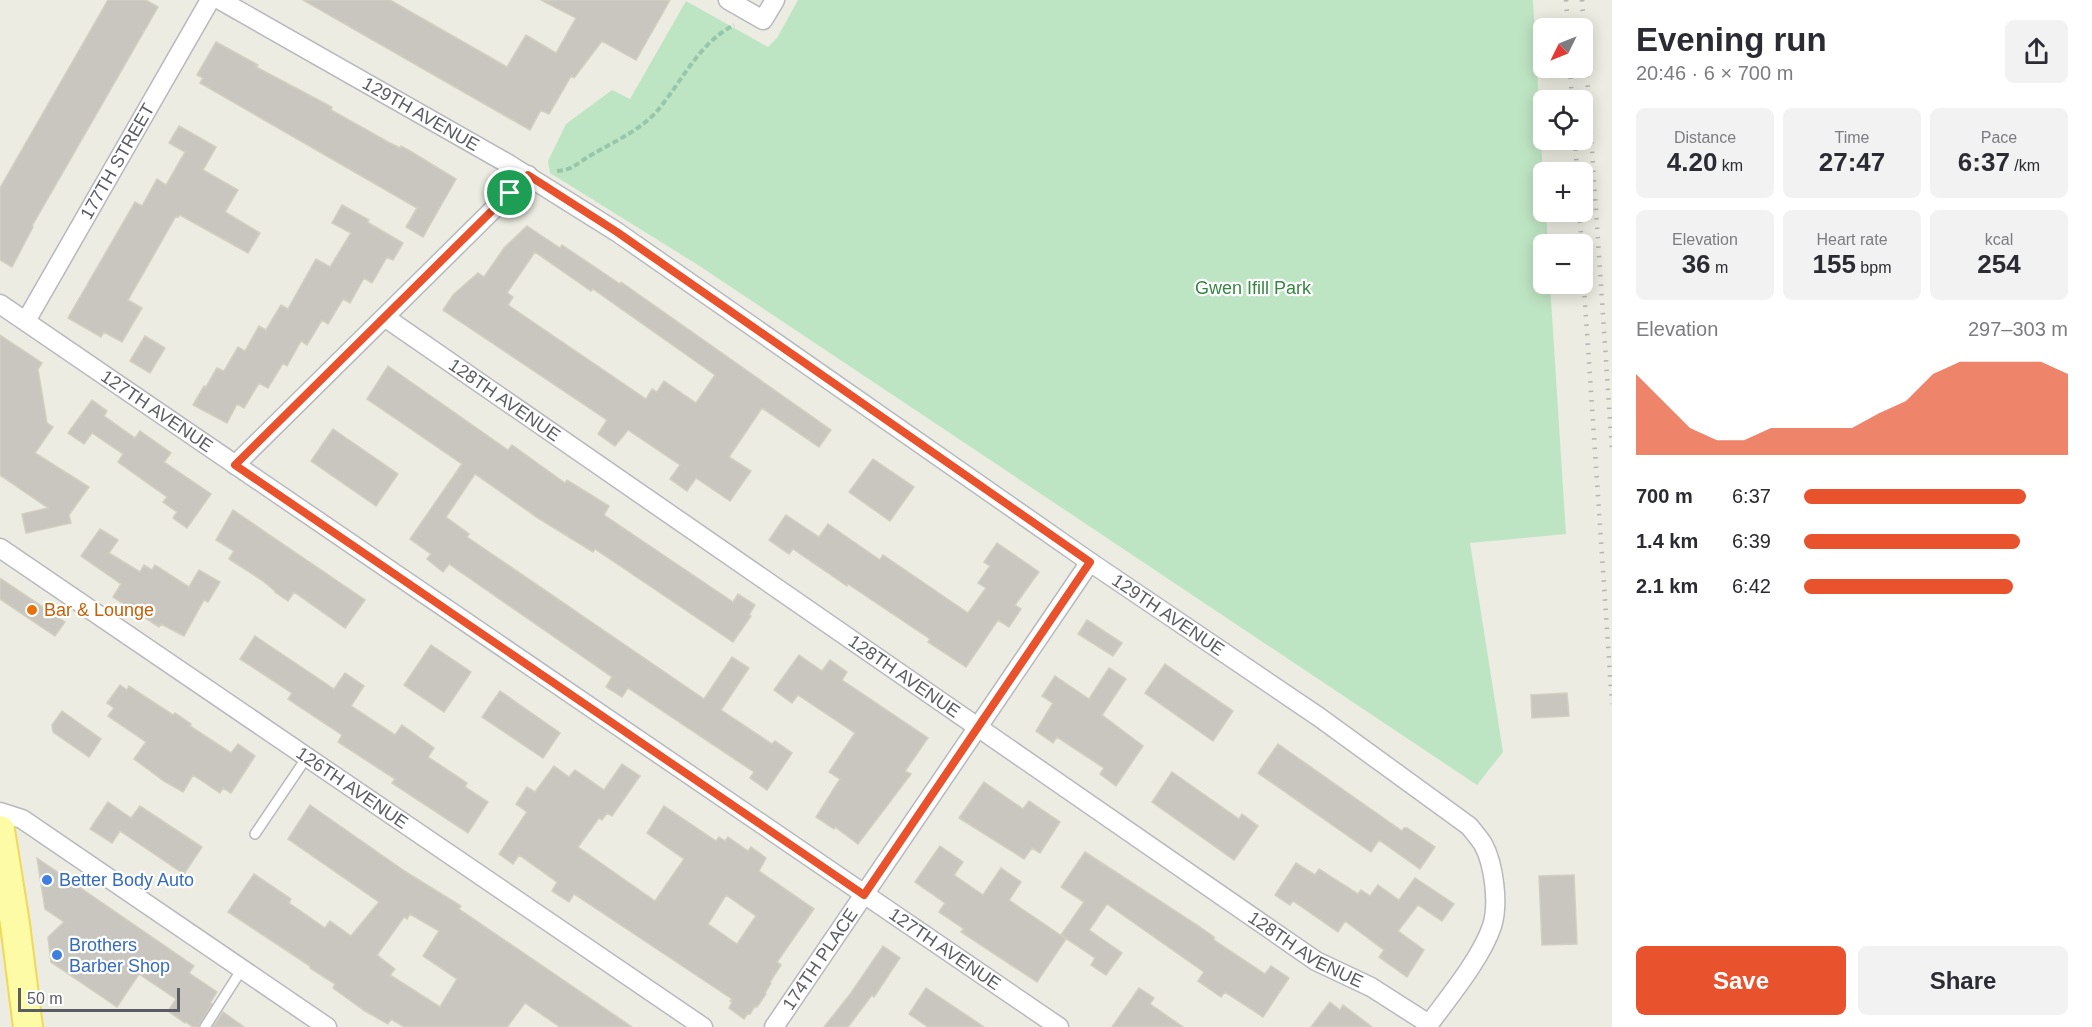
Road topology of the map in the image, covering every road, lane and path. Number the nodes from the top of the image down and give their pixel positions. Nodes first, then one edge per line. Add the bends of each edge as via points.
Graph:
1 (210, 0) edge
2 (219, 0) edge
3 (728, 0) edge
4 (775, 0) edge
5 (737, 23) dead end
6 (552, 172) dead end
7 (528, 175) junction
8 (0, 304) edge
9 (386, 318) junction
10 (26, 321) junction
11 (235, 465) junction
12 (0, 548) edge
13 (1090, 562) junction
14 (979, 727) junction
15 (307, 758) junction
16 (0, 812) edge
17 (0, 830) edge
18 (255, 834) dead end
19 (864, 895) junction
20 (242, 969) junction
21 (1430, 1026) edge
22 (28, 1027) edge
23 (205, 1027) edge
24 (327, 1027) edge
25 (703, 1027) edge
26 (774, 1027) edge
27 (1059, 1027) edge

1 - 10 street, 177TH STREET
2 - 7 street, 129TH AVENUE
3 - 4 street via 764,20
5 - 6 path via 719,34 686,70 657,112 567,171
7 - 9 street
7 - 13 street, 129TH AVENUE via 617,232
8 - 10 street, 127TH AVENUE
9 - 11 street
9 - 14 street, 128TH AVENUE
10 - 11 street, 127TH AVENUE
11 - 19 street, 127TH AVENUE
12 - 15 street, 126TH AVENUE
13 - 14 street, 174TH PLACE
13 - 21 street, 129TH AVENUE via 1319,717 1469,826 1483,844 1491,864 1493,924 1482,949
14 - 19 street, 174TH PLACE
14 - 21 street, 128TH AVENUE via 1316,961 1371,987
15 - 18 lane
15 - 25 street, 126TH AVENUE
16 - 20 street via 22,819
17 - 22 main road
19 - 26 street, 174TH PLACE
19 - 27 street, 127TH AVENUE
20 - 23 lane
20 - 24 street

